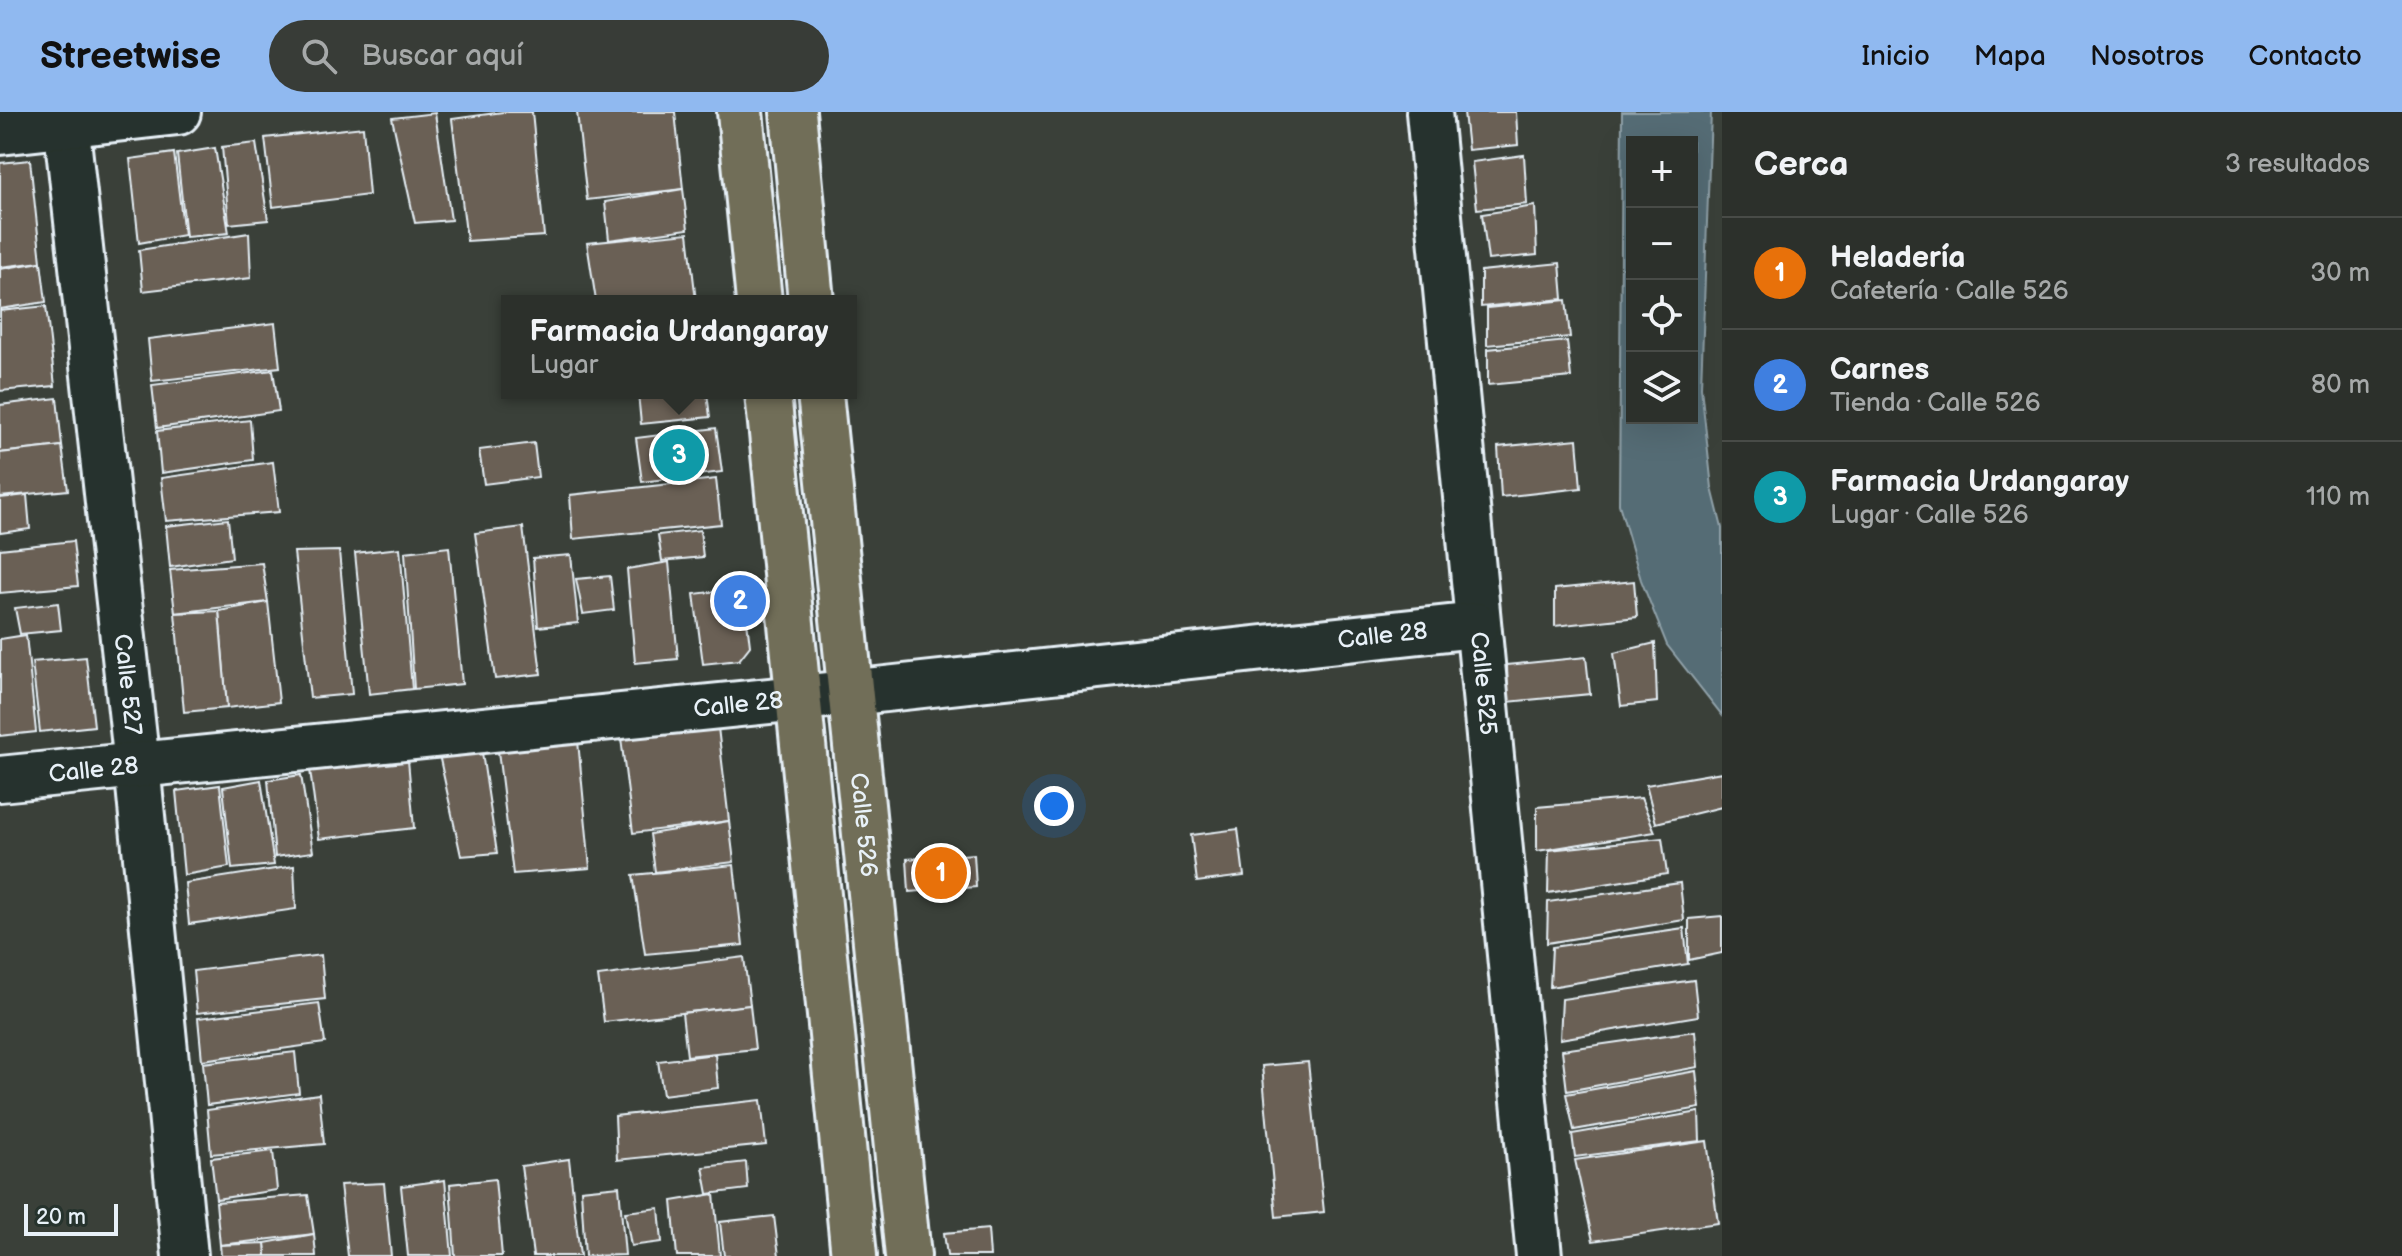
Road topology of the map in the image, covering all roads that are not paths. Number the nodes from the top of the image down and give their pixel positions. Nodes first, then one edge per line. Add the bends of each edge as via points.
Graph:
1 (178, 112) edge
2 (740, 112) edge
3 (793, 112) edge
4 (1429, 112) edge
5 (66, 118) edge
6 (0, 132) edge
7 (758, 295) edge
8 (810, 295) edge
9 (769, 399) edge
10 (821, 399) edge
11 (1476, 625) junction
12 (849, 693) junction
13 (798, 698) junction
14 (137, 765) junction
15 (0, 779) edge
16 (185, 1256) edge
17 (854, 1256) edge
18 (908, 1256) edge
19 (1539, 1256) edge

1 - 5 street
2 - 7 main road
3 - 8 main road
4 - 11 street, Calle 525
5 - 6 street
5 - 14 street, Calle 527
9 - 13 main road
10 - 12 main road, Calle 526
11 - 12 street, Calle 28
11 - 19 street, Calle 525
12 - 13 street, Calle 28
12 - 18 main road, Calle 526
13 - 14 street, Calle 28
13 - 17 main road
14 - 15 street, Calle 28
14 - 16 street, Calle 527

